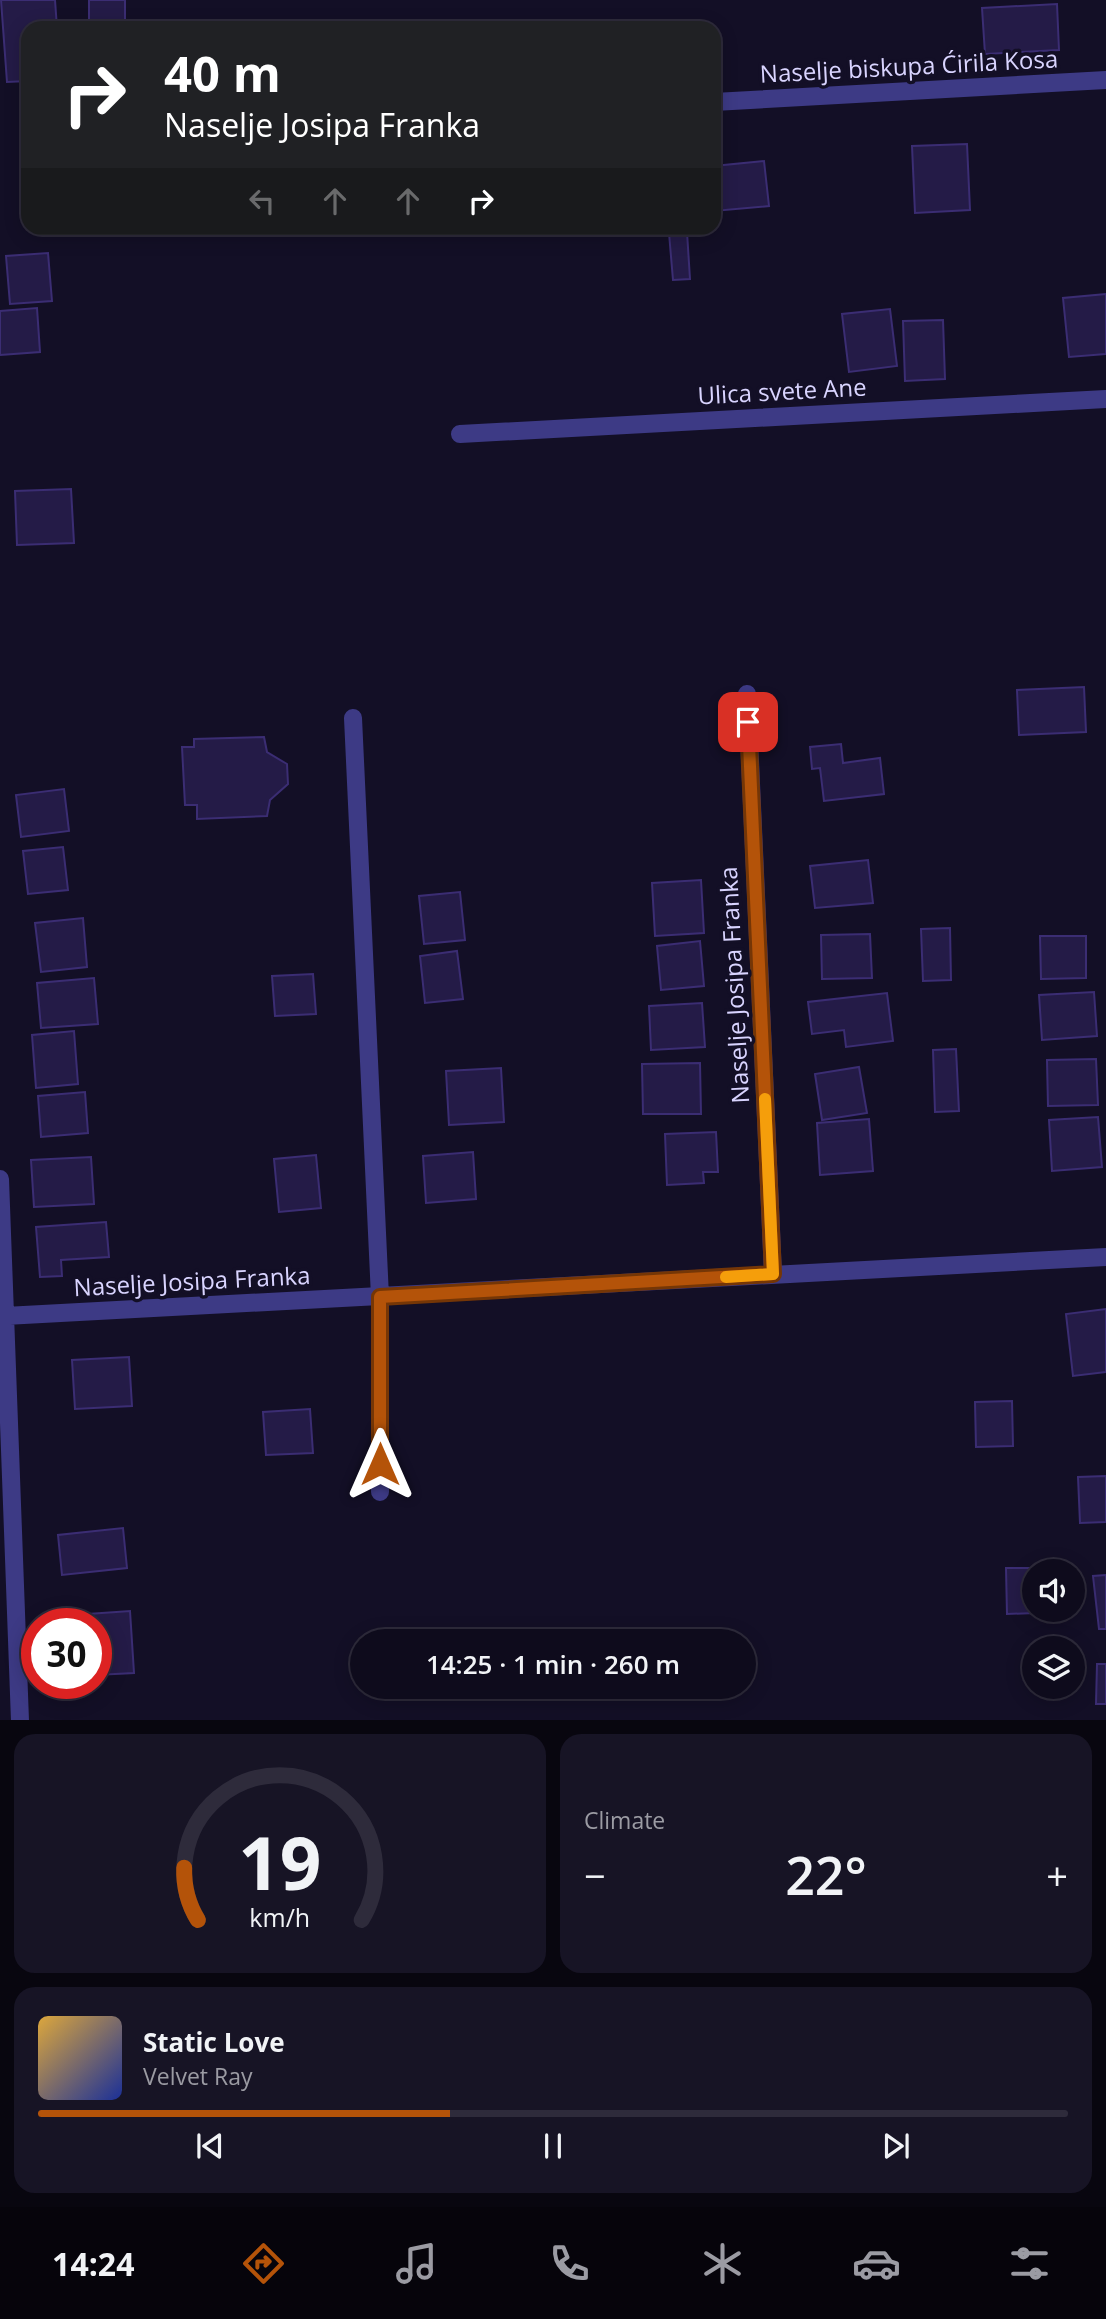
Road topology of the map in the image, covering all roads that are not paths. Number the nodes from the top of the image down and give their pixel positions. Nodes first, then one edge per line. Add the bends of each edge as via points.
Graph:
1 (1106, 80) edge
2 (721, 102) edge
3 (1106, 399) edge
4 (460, 434) dead end
5 (747, 694) dead end
6 (353, 718) dead end
7 (0, 1179) edge
8 (1106, 1257) edge
9 (773, 1274) junction
10 (380, 1297) junction
11 (5, 1316) junction
12 (380, 1492) dead end
13 (20, 1720) edge

1 - 2 street, Naselje biskupa Ćirila Kosa
3 - 4 street, Ulica svete Ane
5 - 9 street, Naselje Josipa Franka
6 - 10 street
7 - 11 street
8 - 9 street, Naselje Josipa Franka
9 - 10 street, Naselje Josipa Franka
10 - 11 street, Naselje Josipa Franka
10 - 12 street
11 - 13 street

